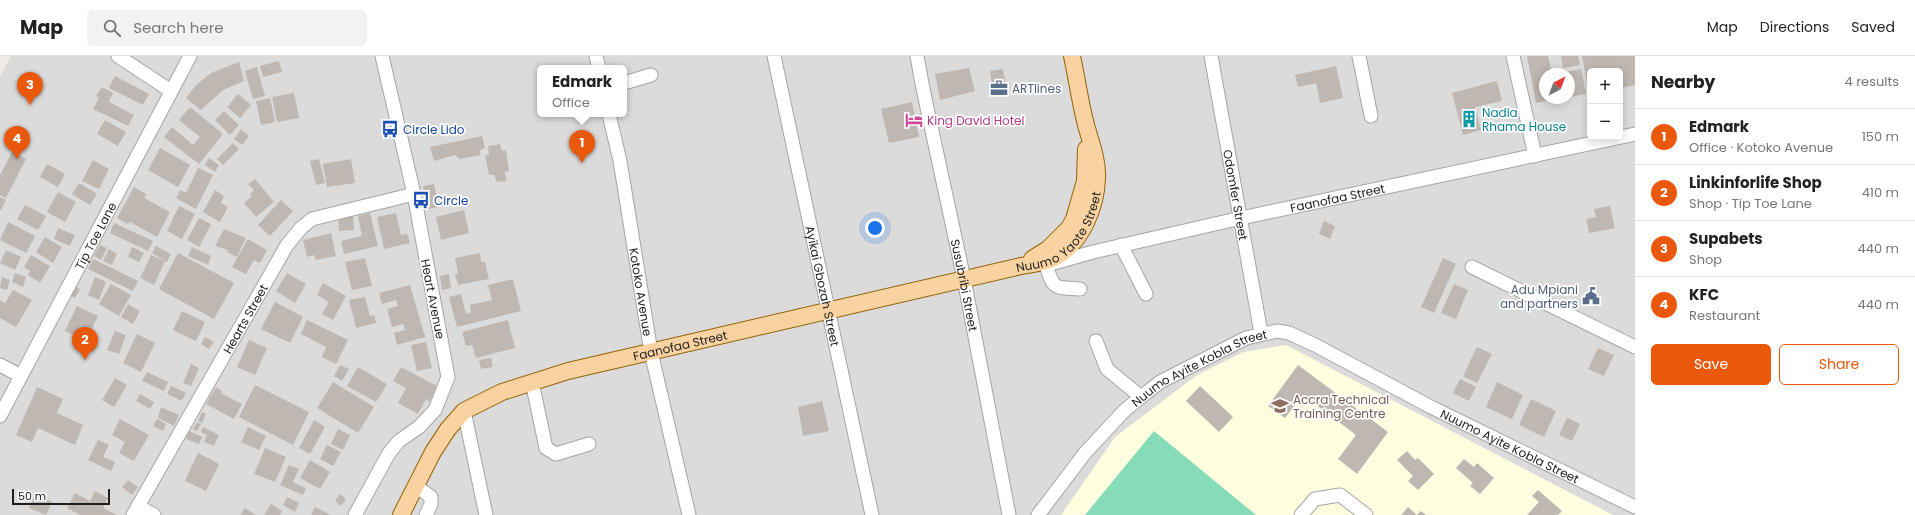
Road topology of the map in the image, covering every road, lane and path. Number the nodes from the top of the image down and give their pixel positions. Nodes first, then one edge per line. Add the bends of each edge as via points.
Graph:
1 (118, 56) edge
2 (190, 56) edge
3 (382, 56) edge
4 (774, 56) edge
5 (917, 56) edge
6 (1072, 56) edge
7 (1211, 56) edge
8 (1359, 56) edge
9 (1513, 56) edge
10 (650, 75) dead end
11 (627, 81) edge
12 (171, 91) junction
13 (1371, 116) dead end
14 (610, 117) edge
15 (1086, 124) junction
16 (1635, 134) edge
17 (1535, 156) junction
18 (414, 194) junction
19 (1241, 218) junction
20 (1121, 245) junction
21 (1043, 264) junction
22 (1021, 266) junction
23 (1472, 267) dead end
24 (964, 279) junction
25 (1080, 289) dead end
26 (1146, 294) dead end
27 (829, 310) junction
28 (1261, 333) junction
29 (1096, 341) dead end
30 (1635, 347) edge
31 (651, 352) junction
32 (0, 365) edge
33 (21, 376) junction
34 (532, 382) junction
35 (1141, 397) junction
36 (464, 411) junction
37 (0, 416) edge
38 (589, 444) dead end
39 (416, 486) junction
40 (1635, 506) edge
41 (136, 511) edge
42 (154, 515) edge
43 (355, 515) edge
44 (401, 515) edge
45 (426, 515) edge
46 (486, 515) edge
47 (689, 515) edge
48 (872, 515) edge
49 (1009, 515) edge
50 (1038, 515) edge
51 (1301, 515) edge
52 (1366, 515) edge

1 - 12 street
2 - 12 street, Tip Toe Lane
3 - 18 street, Heart Avenue
4 - 27 street, Ayikai Gbozah Street
5 - 24 street, Susubribi Street
6 - 15 main road, Nuumo Yaote Street
7 - 19 street, Odomfer Street
8 - 13 street
9 - 17 street
10 - 11 street
12 - 33 street, Tip Toe Lane
14 - 31 street, Kotoko Avenue via 620,161
15 - 21 main road, Nuumo Yaote Street via 1096,163 1097,179 1091,212 1068,247
15 - 22 main road, Nuumo Yaote Street via 1085,181 1074,220 1048,249
16 - 17 street, Faanofaa Street
17 - 19 street, Faanofaa Street
18 - 41 street, Hearts Street via 312,219 301,228 287,245
18 - 43 street, Heart Avenue via 448,377 435,410 389,453
19 - 20 street, Faanofaa Street
19 - 28 street, Odomfer Street
20 - 21 street, Faanofaa Street
20 - 26 street
21 - 22 main road, Nuumo Yaote Street
21 - 25 street via 1054,286
22 - 24 main road, Faanofaa Street
23 - 30 street
24 - 27 main road, Faanofaa Street
24 - 49 street, Susubribi Street
27 - 31 main road, Faanofaa Street
27 - 48 street, Ayikai Gbozah Street
28 - 35 street, Nuumo Ayite Kobla Street via 1246,338 1160,382
28 - 40 street, Nuumo Ayite Kobla Street via 1289,333 1315,345 1431,408
29 - 35 street via 1107,369
31 - 34 main road, Faanofaa Street
31 - 47 street, Kotoko Avenue
32 - 33 street
33 - 37 street, Tip Toe Lane
34 - 36 main road, Faanofaa Street via 502,392
34 - 38 street via 546,448 556,454
35 - 50 street, Nuumo Ayite Kobla Street via 1125,410 1085,453
36 - 39 main road, Faanofaa Street via 448,430
36 - 46 street
39 - 44 main road, Faanofaa Street
39 - 45 street via 431,497
41 - 42 street
51 - 52 street via 1315,499 1340,495

